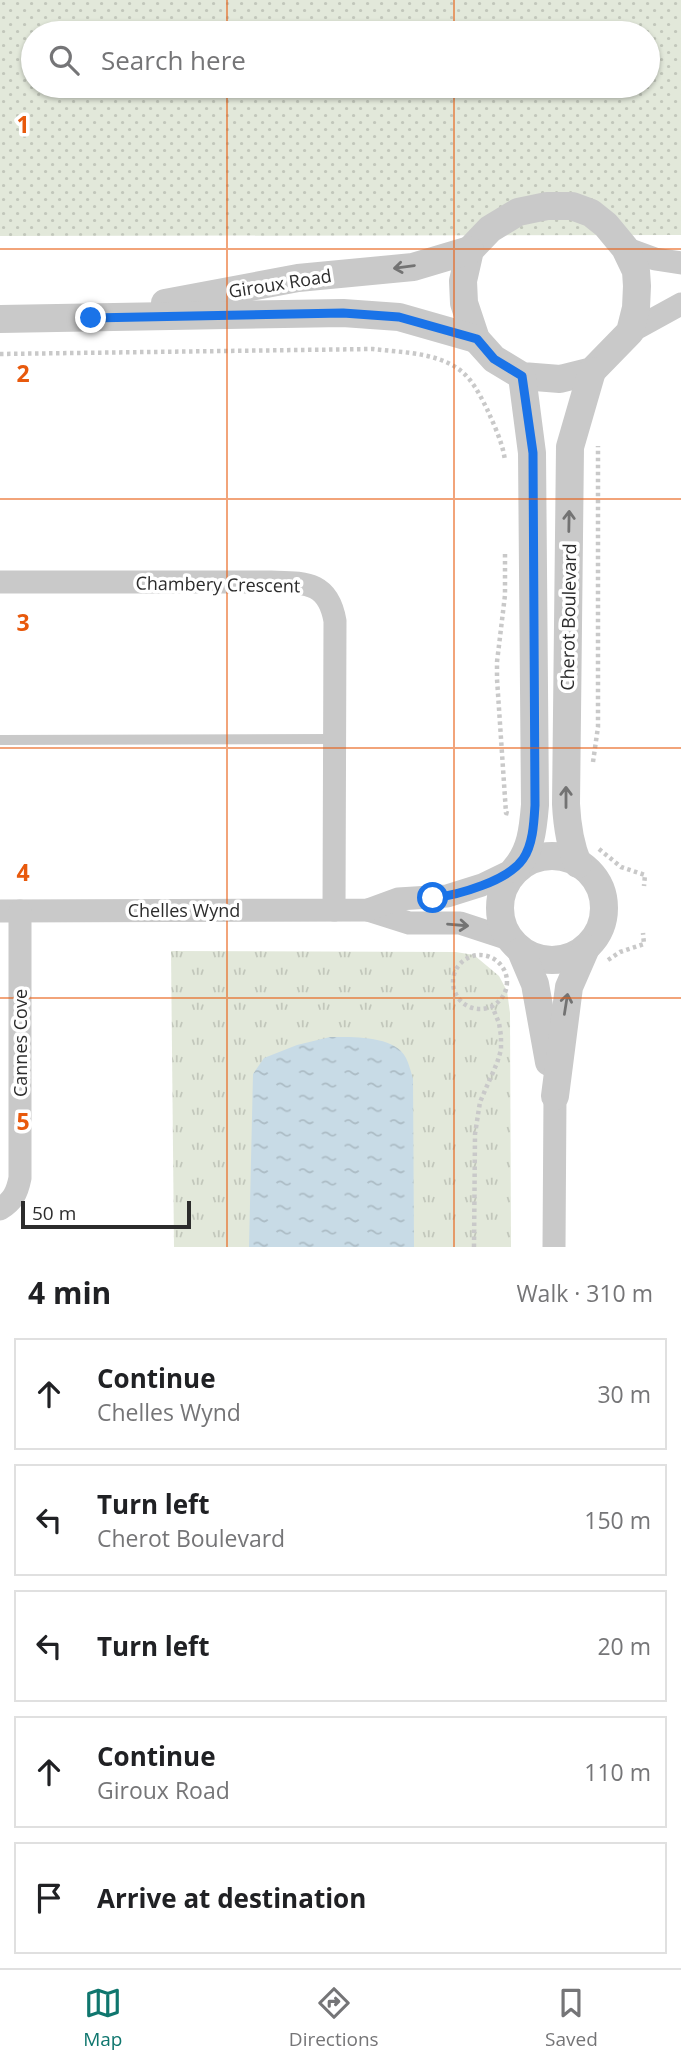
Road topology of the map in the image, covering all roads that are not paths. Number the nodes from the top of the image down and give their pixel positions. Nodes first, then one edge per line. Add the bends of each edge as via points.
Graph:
1 (625, 248) junction
2 (470, 250) junction
3 (681, 263) edge
4 (681, 304) edge
5 (91, 318) junction
6 (0, 319) edge
7 (630, 332) junction
8 (477, 339) junction
9 (592, 371) junction
10 (522, 376) junction
11 (0, 582) edge
12 (335, 739) junction
13 (0, 740) edge
14 (589, 856) junction
15 (515, 869) junction
16 (334, 910) junction
17 (368, 910) junction
18 (10, 911) edge
19 (515, 945) junction
20 (596, 955) junction
21 (555, 1096) junction
22 (0, 1209) edge
23 (554, 1247) edge

1 - 2 street via 591,213 572,206 547,206 518,212 490,229
1 - 3 street
1 - 7 street via 638,286
2 -> 5 street, Giroux Road via 413,267 298,278
2 - 8 street via 464,303
4 - 7 street
5 - 6 street, Giroux Road
5 - 8 street, Giroux Road via 343,313 399,317
7 - 9 street
8 - 10 street via 494,359
9 - 10 street via 560,379
14 -> 9 street, Cherot Boulevard via 572,850 566,804 570,447
10 - 15 street, Cherot Boulevard via 533,453 535,805 525,857
11 - 12 street, Chambery Crescent via 271,582 320,590 328,598 335,621
12 - 13 lane
12 - 16 street, Chambery Crescent
14 - 15 street via 573,860 539,857
14 - 20 street, Cherot Boulevard via 604,901
15 - 17 street, Chelles Wynd via 447,896 398,899
15 - 19 street, Cherot Boulevard via 502,890 499,907 502,924
16 - 17 street, Chelles Wynd
16 - 18 street, Chelles Wynd
17 -> 19 street, Chelles Wynd via 409,923 460,923
18 - 22 street, Cannes Cove via 20,1178 17,1193
19 - 20 street via 537,958 554,961
19 - 21 street, Cherot Boulevard via 535,984
21 -> 20 street, Cherot Boulevard via 569,988
21 - 23 street

